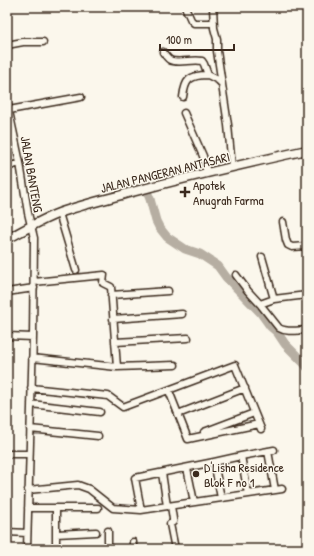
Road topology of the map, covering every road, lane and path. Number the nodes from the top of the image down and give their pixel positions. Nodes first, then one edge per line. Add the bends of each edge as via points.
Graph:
1 (213, 7) edge
2 (186, 9) dead end
3 (214, 23) junction
4 (44, 42) dead end
5 (7, 45) edge
6 (164, 52) dead end
7 (208, 75) junction
8 (222, 84) junction
9 (81, 97) dead end
10 (183, 98) dead end
11 (7, 102) edge
12 (9, 110) junction
13 (184, 113) dead end
14 (307, 150) edge
15 (20, 163) junction
16 (7, 167) edge
17 (232, 167) junction
18 (207, 172) junction
19 (59, 214) junction
20 (283, 222) dead end
21 (31, 226) junction
22 (7, 239) edge
23 (307, 246) edge
24 (262, 257) dead end
25 (76, 270) dead end
26 (236, 276) dead end
27 (34, 285) junction
28 (168, 291) dead end
29 (7, 292) edge
30 (112, 295) junction
31 (307, 295) edge
32 (274, 299) junction
33 (260, 304) junction
34 (182, 314) dead end
35 (113, 318) junction
36 (307, 330) edge
37 (7, 336) edge
38 (33, 337) junction
39 (188, 338) dead end
40 (115, 342) junction
41 (32, 358) junction
42 (175, 364) dead end
43 (117, 367) junction
44 (31, 388) junction
45 (245, 388) junction
46 (169, 391) junction
47 (31, 404) junction
48 (100, 412) dead end
49 (254, 413) junction
50 (178, 414) junction
51 (30, 429) junction
52 (98, 436) dead end
53 (188, 439) junction
54 (7, 454) edge
55 (30, 454) junction
56 (241, 456) junction
57 (214, 462) junction
58 (187, 468) junction
59 (162, 473) junction
60 (282, 489) dead end
61 (28, 490) junction
62 (275, 490) junction
63 (248, 494) junction
64 (221, 498) junction
65 (194, 502) junction
66 (169, 506) junction
67 (28, 508) junction
68 (56, 508) junction
69 (98, 508) dead end
70 (141, 510) junction
71 (108, 531) dead end
72 (7, 532) edge
73 (96, 532) dead end
74 (27, 533) junction
75 (56, 534) junction
76 (133, 542) dead end
77 (27, 549) edge
78 (56, 549) edge
79 (108, 549) edge
80 (133, 549) edge
81 (175, 549) edge

1 - 3 street
2 - 3 street via 194,23
3 - 8 street
4 - 5 street
6 - 7 street via 172,61 202,61
7 - 8 street
7 - 10 street via 195,76 188,81
8 - 17 street
9 - 12 street
11 - 12 street, JALAN BANTENG
12 - 15 street, JALAN BANTENG
13 - 18 street via 204,156
14 - 17 street, JALAN PANGERAN ANTASARI
15 - 16 street
15 - 21 street, JALAN BANTENG
17 - 18 street, JALAN PANGERAN ANTASARI
18 - 19 street, JALAN PANGERAN ANTASARI
19 - 21 street, JALAN PANGERAN ANTASARI
19 - 25 street
20 - 23 street via 288,246
21 - 22 street, JALAN PANGERAN ANTASARI
21 - 27 street, JALAN BANTENG via 34,238
24 - 32 street
26 - 33 street
27 - 29 street
27 - 30 street via 104,275 103,283 111,287
27 - 38 street, JALAN BANTENG
28 - 30 street
30 - 35 street
31 - 32 street
32 - 33 street
33 - 36 street via 281,330
34 - 35 street
35 - 40 street
37 - 38 street
38 - 41 street, JALAN BANTENG
39 - 40 street
40 - 43 street
41 - 43 street
41 - 44 street, JALAN BANTENG
42 - 43 street
44 - 46 street via 108,396 123,408
44 - 47 street, JALAN BANTENG
45 - 46 street via 235,365
45 - 49 street
45 - 50 street
46 - 50 street
47 - 48 street
47 - 51 street, JALAN BANTENG
49 - 53 street
49 - 53 street via 260,427
50 - 53 street
51 - 52 street
51 - 55 street, JALAN BANTENG
54 - 55 street
55 - 61 street, JALAN BANTENG
56 - 57 street
56 - 62 street via 271,451
56 - 63 street
57 - 58 street
57 - 64 street
58 - 59 street
58 - 65 street
59 - 66 street
59 - 70 street via 135,478
60 - 62 street
61 - 67 street, JALAN BANTENG
61 - 70 street via 78,485 89,489 113,508
62 - 63 street
63 - 64 street
64 - 65 street
65 - 66 street
66 - 70 street
66 - 81 street via 173,519 170,524
67 - 68 street
67 - 74 street, JALAN BANTENG
68 - 69 street
68 - 75 street
71 - 79 street
72 - 74 street
73 - 75 street
74 - 77 street, JALAN BANTENG
75 - 78 street
76 - 80 street

